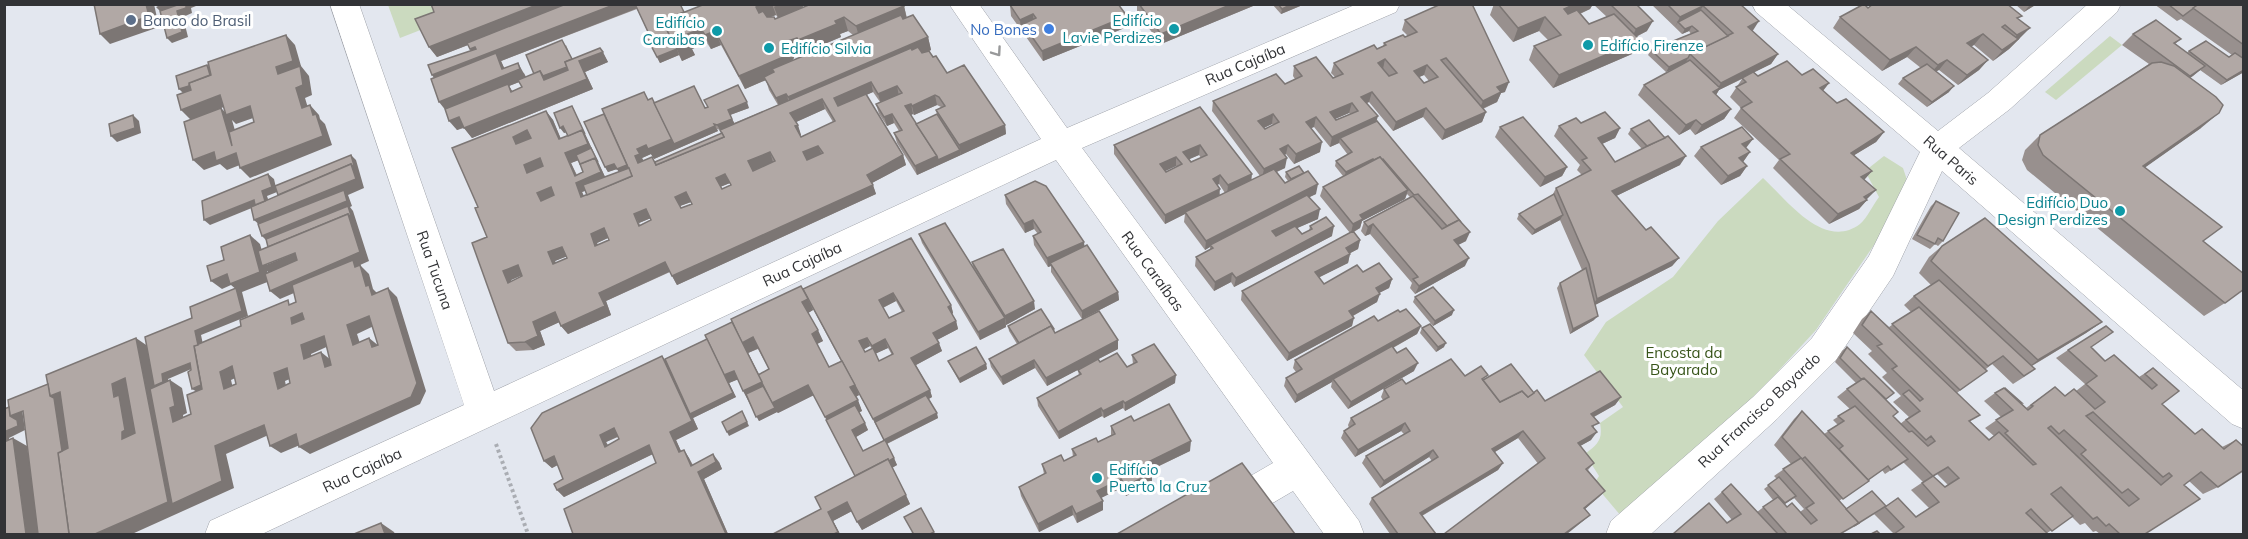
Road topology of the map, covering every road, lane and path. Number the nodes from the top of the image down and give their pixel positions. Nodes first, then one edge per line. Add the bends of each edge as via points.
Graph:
1 (344, 4) edge
2 (963, 4) edge
3 (1386, 4) edge
4 (1766, 4) edge
5 (2108, 4) edge
6 (1061, 144) junction
7 (1937, 148) junction
8 (484, 412) junction
9 (2244, 413) edge
10 (1298, 468) junction
11 (223, 534) edge
12 (528, 534) edge
13 (1186, 534) edge
14 (1346, 534) edge
15 (1624, 534) edge

1 - 8 street, Rua Tucuna
2 -> 6 street, Rua Caraíbas
3 - 6 street, Rua Cajaíba
4 - 7 street, Rua Paris
5 - 7 street, Rua Francisco Bayardo via 1999,101
6 - 8 street, Rua Cajaíba
6 - 10 street, Rua Caraíbas
7 - 9 street, Rua Paris
7 - 15 street, Rua Francisco Bayardo via 1881,266 1824,349 1765,408
8 - 11 street, Rua Cajaíba
8 - 12 path
10 - 13 street
10 - 14 street, Rua Caraíbas

